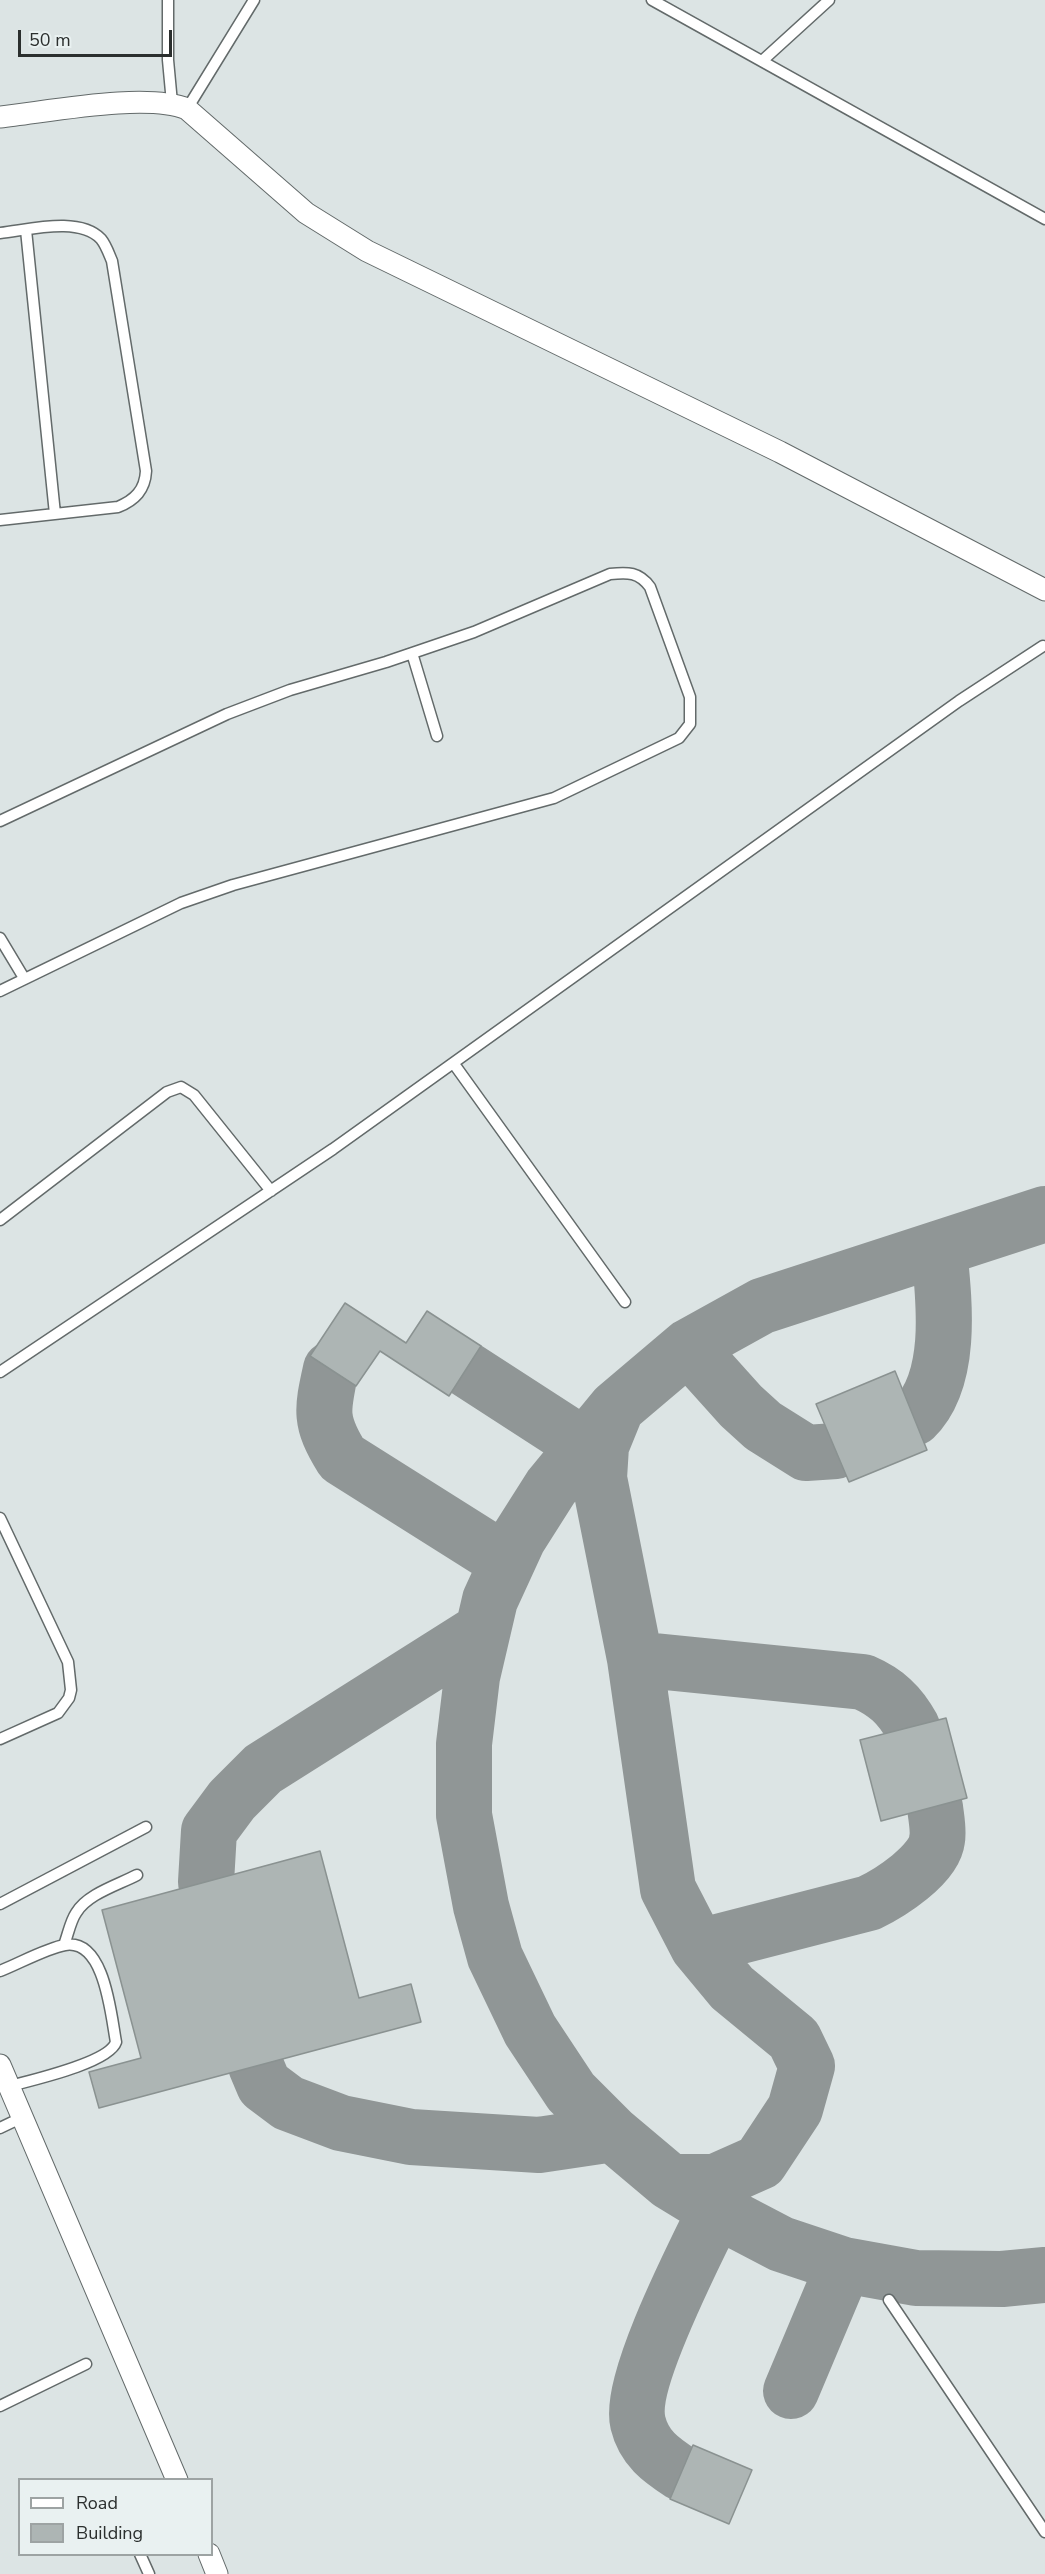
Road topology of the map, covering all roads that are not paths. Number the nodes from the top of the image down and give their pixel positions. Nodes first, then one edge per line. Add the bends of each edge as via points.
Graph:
1 (168, 0) edge
2 (254, 0) edge
3 (652, 0) edge
4 (829, 0) edge
5 (762, 61) junction
6 (180, 106) junction
7 (0, 117) edge
8 (1045, 219) edge
9 (26, 230) junction
10 (0, 233) edge
11 (55, 514) junction
12 (0, 520) edge
13 (1045, 590) edge
14 (1043, 646) dead end
15 (412, 653) junction
16 (437, 736) dead end
17 (0, 821) edge
18 (0, 938) edge
19 (24, 978) junction
20 (0, 991) edge
21 (454, 1064) junction
22 (271, 1191) junction
23 (0, 1220) edge
24 (624, 1302) dead end
25 (0, 1372) edge
26 (0, 1518) edge
27 (0, 1739) edge
28 (146, 1827) dead end
29 (137, 1875) dead end
30 (0, 1904) edge
31 (64, 1945) junction
32 (0, 1971) edge
33 (0, 2065) edge
34 (10, 2085) junction
35 (23, 2117) junction
36 (0, 2128) edge
37 (889, 2300) dead end
38 (86, 2364) dead end
39 (0, 2406) edge
40 (176, 2478) edge
41 (1045, 2532) edge
42 (141, 2556) edge
43 (210, 2556) edge
44 (149, 2574) edge
45 (217, 2574) edge

1 - 6 lane
2 - 6 lane
3 - 5 lane
4 - 5 lane
5 - 8 lane
6 - 7 street via 122,103
6 - 13 street via 306,213 367,251 780,452
9 - 10 lane
9 - 11 lane
9 - 11 lane via 70,225 102,240 112,261 146,471 145,484 133,501 118,507
11 - 12 lane
14 - 21 lane via 959,700
15 - 16 lane
15 - 17 lane via 290,690 227,714
15 - 19 lane via 474,632 610,574 626,572 650,587 690,697 690,724 678,738 554,798 233,885 181,903
18 - 19 lane
19 - 20 lane
21 - 22 lane
21 - 24 lane
22 - 23 lane via 194,1095 181,1087 167,1092
22 - 25 lane
26 - 27 lane via 68,1662 71,1690 58,1713
28 - 30 lane
29 - 31 lane via 82,1905 75,1913
31 - 32 lane
31 - 34 lane via 82,1947 96,1962 104,1982 114,2048 100,2057
33 - 34 street
34 - 35 street
35 - 36 lane
35 - 40 street
37 - 41 lane
38 - 39 lane
42 - 44 lane
43 - 45 street

